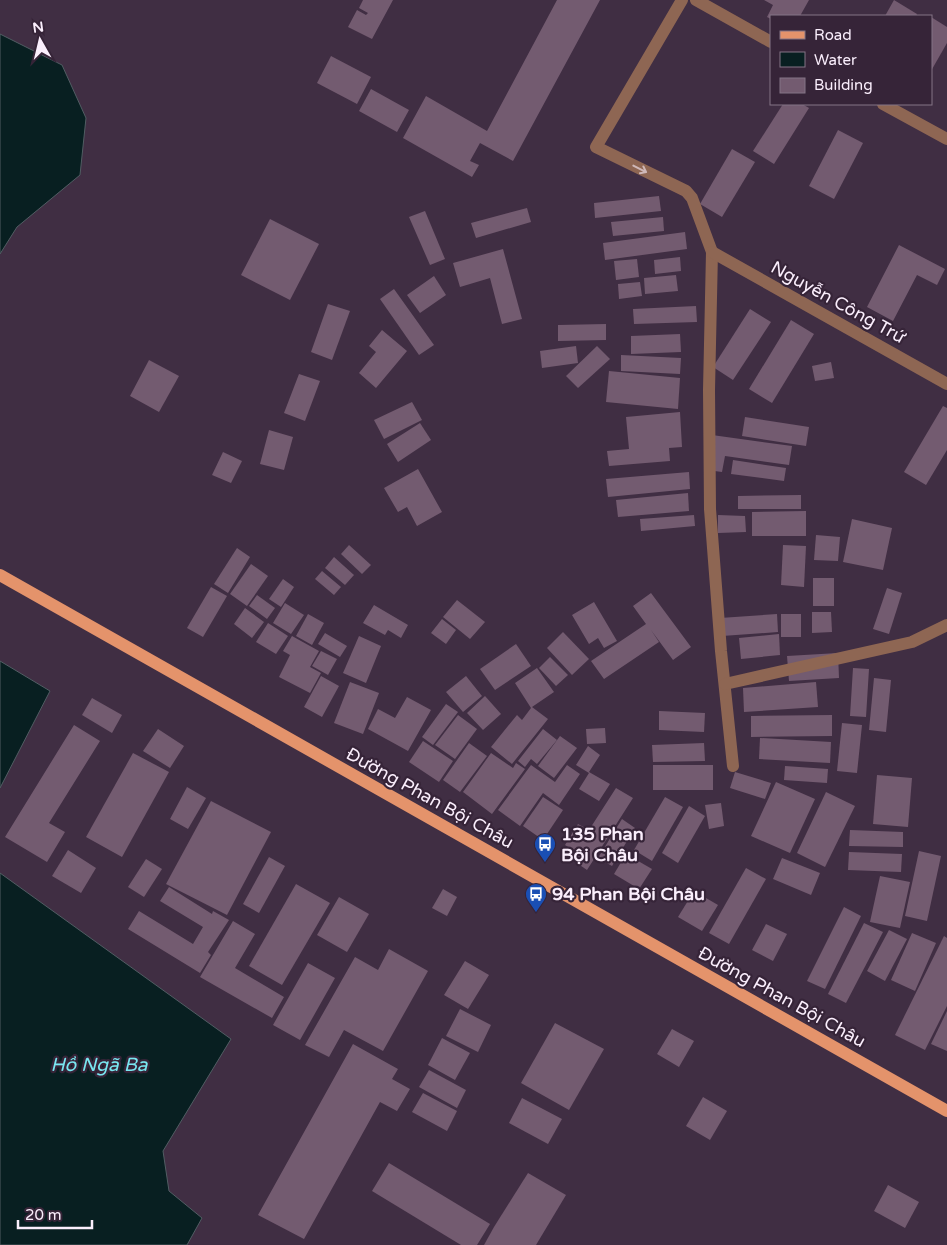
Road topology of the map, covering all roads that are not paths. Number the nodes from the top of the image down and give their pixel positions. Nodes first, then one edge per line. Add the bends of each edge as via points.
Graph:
1 (682, 0) edge
2 (696, 0) edge
3 (770, 41) edge
4 (885, 105) edge
5 (947, 140) edge
6 (712, 252) junction
7 (947, 384) edge
8 (0, 575) edge
9 (947, 625) edge
10 (724, 684) junction
11 (733, 766) dead end
12 (947, 1110) edge

1 -> 6 street via 596,147 686,191 692,198
2 - 3 street
4 - 5 street
6 - 7 street, Nguyễn Công Trứ
6 - 10 street via 708,390 710,509
8 - 12 main road, Đường Phan Bội Châu
9 - 10 street via 912,642
10 - 11 street

